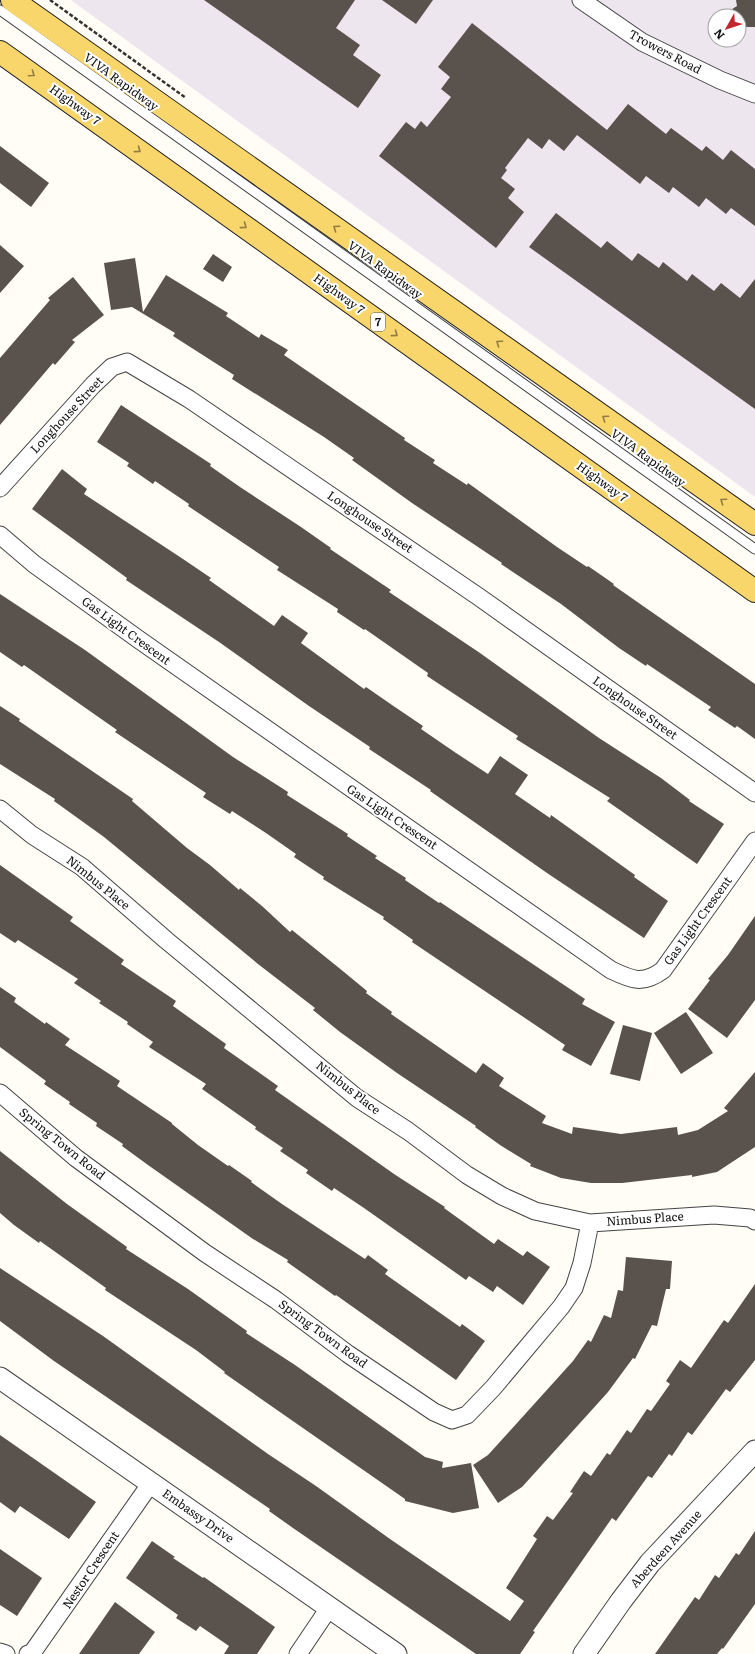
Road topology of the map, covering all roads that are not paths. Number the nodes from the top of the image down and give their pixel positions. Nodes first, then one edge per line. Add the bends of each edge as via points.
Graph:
1 (12, 0) edge
2 (580, 0) edge
3 (0, 10) edge
4 (0, 52) edge
5 (755, 94) edge
6 (0, 488) edge
7 (755, 524) edge
8 (0, 534) edge
9 (755, 549) edge
10 (755, 591) edge
11 (755, 793) edge
12 (0, 809) edge
13 (755, 840) edge
14 (0, 1093) edge
15 (753, 1217) edge
16 (590, 1223) junction
17 (0, 1378) edge
18 (755, 1451) edge
19 (151, 1483) junction
20 (329, 1608) junction
21 (0, 1652) edge
22 (6, 1654) edge
23 (28, 1654) edge
24 (298, 1654) edge
25 (396, 1654) edge
26 (584, 1654) edge

7 -> 1 main road
2 - 5 street, Trowers Road via 642,42
3 - 9 lane, VIVA Rapidway
4 -> 10 main road, Highway 7 / 7
6 - 11 street, Longhouse Street via 93,385 112,367 127,362 190,399 479,597
8 - 13 street, Gas Light Crescent via 34,564 138,639 611,970 631,979 651,978 663,970
12 - 16 street, Nimbus Place via 32,835 82,867 357,1098 467,1175 502,1196 535,1211
14 - 16 street, Spring Town Road via 76,1158 206,1253 276,1300 348,1354 434,1412 452,1420 467,1415 561,1307 574,1288
15 - 16 street, Nimbus Place via 714,1215
17 - 19 street, Embassy Drive
18 - 26 street, Aberdeen Avenue via 650,1563
19 - 20 street, Embassy Drive
19 - 23 street, Nestor Crescent via 55,1623 32,1653
20 - 24 street
20 - 25 street, Embassy Drive
21 - 22 street

